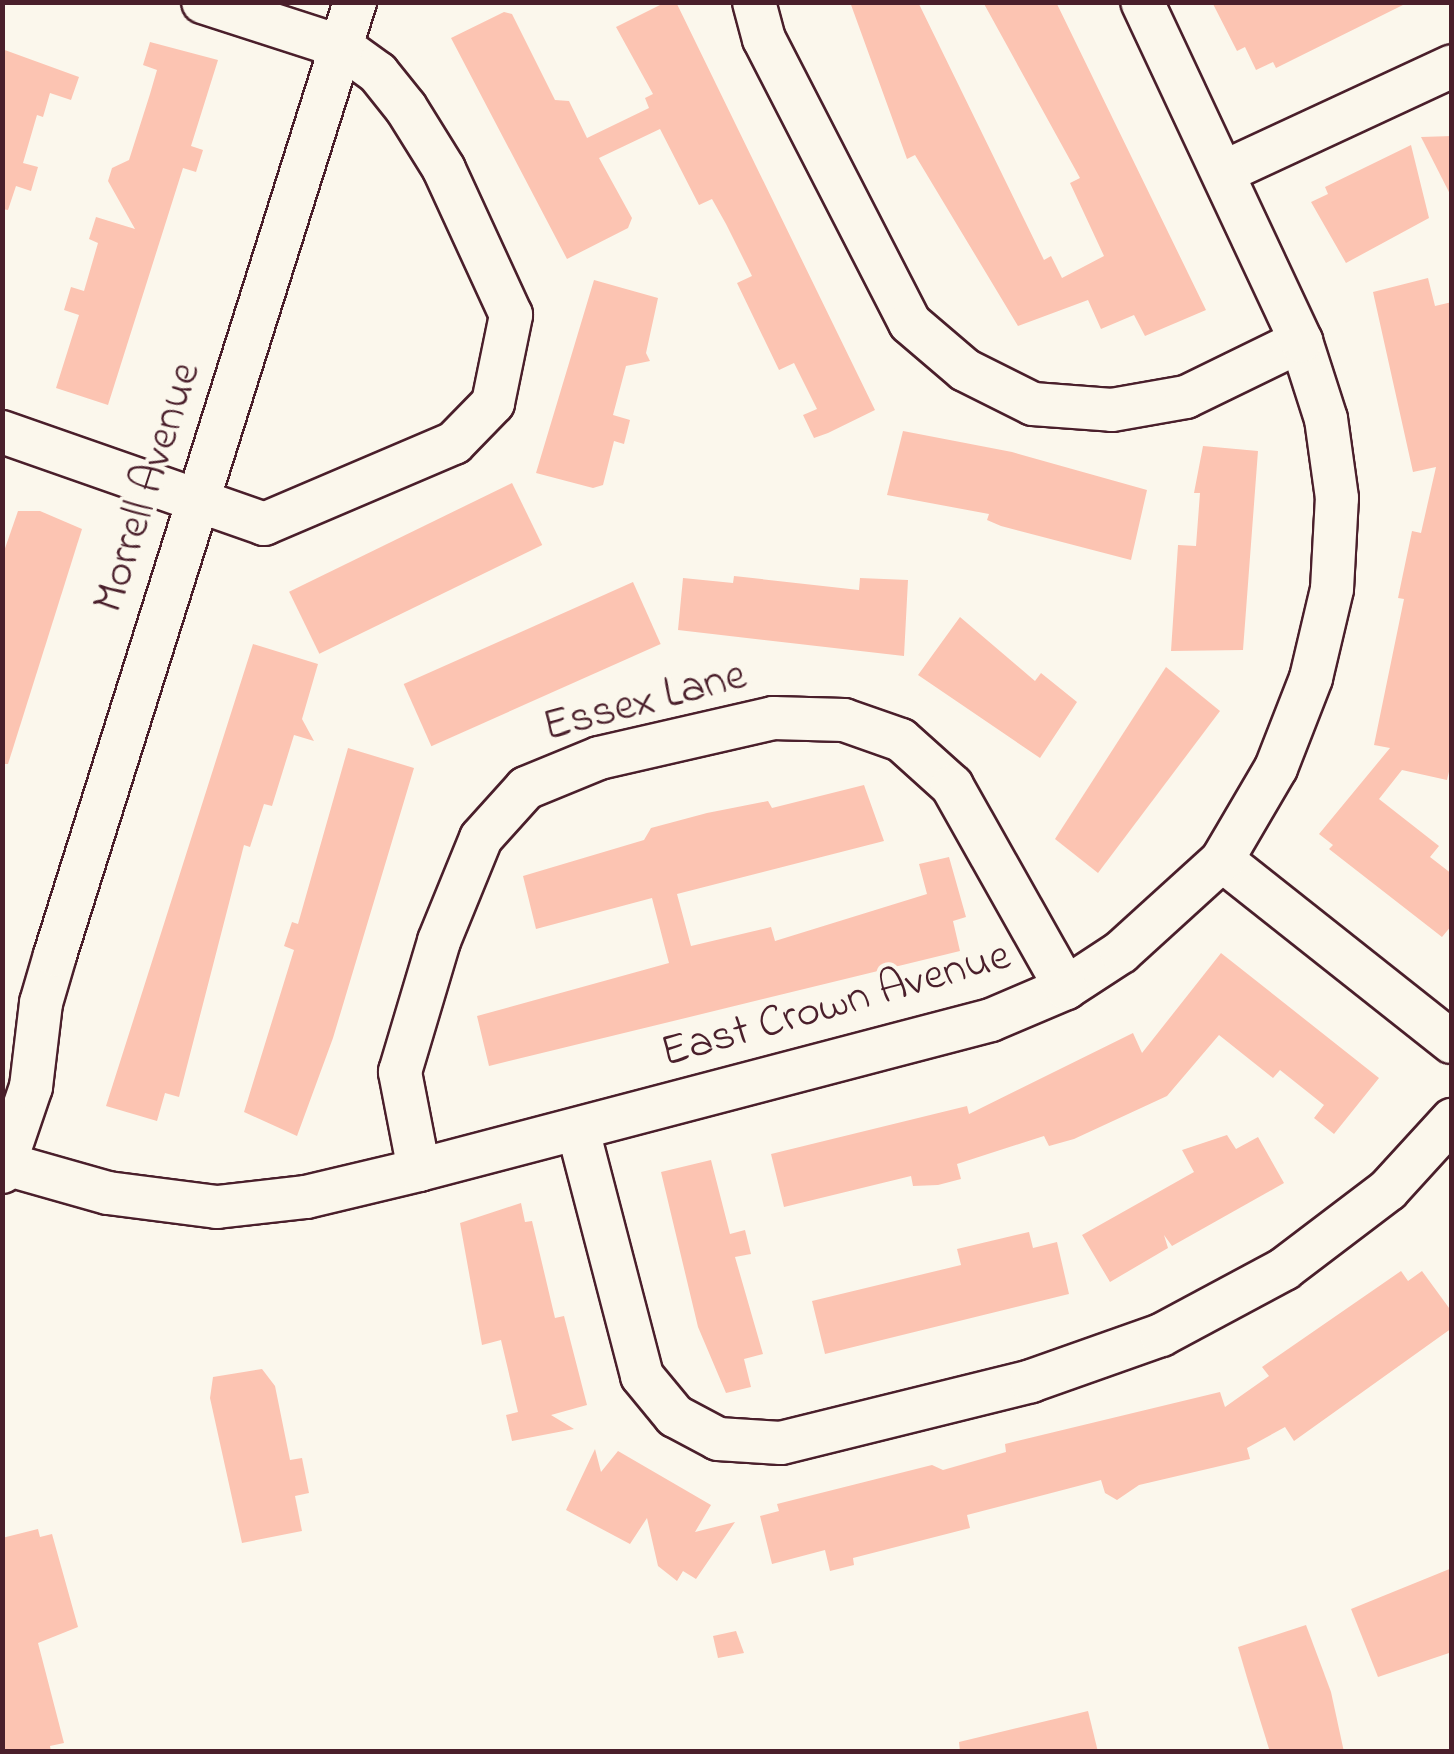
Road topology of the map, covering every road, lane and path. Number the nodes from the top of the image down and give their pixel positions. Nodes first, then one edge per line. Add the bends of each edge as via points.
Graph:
1 (204, 2) edge
2 (355, 2) edge
3 (754, 2) edge
4 (1142, 2) edge
5 (342, 47) junction
6 (1452, 66) edge
7 (1224, 172) junction
8 (1301, 341) junction
9 (2, 432) edge
10 (198, 496) junction
11 (1222, 860) junction
12 (1066, 988) junction
13 (41, 1003) junction
14 (1452, 1042) edge
15 (2, 1066) edge
16 (1452, 1120) edge
17 (578, 1130) junction
18 (3, 1166) edge
19 (419, 1170) junction

1 - 5 street
2 - 5 street, Morrell Avenue
3 - 8 street via 764,39 910,322 965,370 1033,404 1112,410 1186,397
4 - 7 street, East Crown Avenue
5 - 10 street, Morrell Avenue
5 - 10 street via 378,73 406,108 501,286 511,315 493,402 454,443 299,513 264,524 229,515
6 - 7 street
7 - 8 street, East Crown Avenue
8 - 11 street, East Crown Avenue via 1326,419 1337,498 1332,590 1312,678 1276,768
9 - 10 street
10 - 13 street, Morrell Avenue
11 - 12 street, East Crown Avenue via 1121,952
11 - 14 street
12 - 17 street, East Crown Avenue via 932,1040
12 - 19 street, Essex Lane via 952,786 901,740 844,720 773,718 599,758 526,788 480,838 400,1072
13 - 15 street, Morrell Avenue
13 - 18 street, Morrell Avenue via 31,1087
16 - 17 street via 1388,1190 1284,1269 1161,1335 1031,1381 781,1443 718,1438 676,1416 642,1376
17 - 19 street, East Crown Avenue
18 - 19 street, East Crown Avenue via 108,1193 217,1207 306,1197

